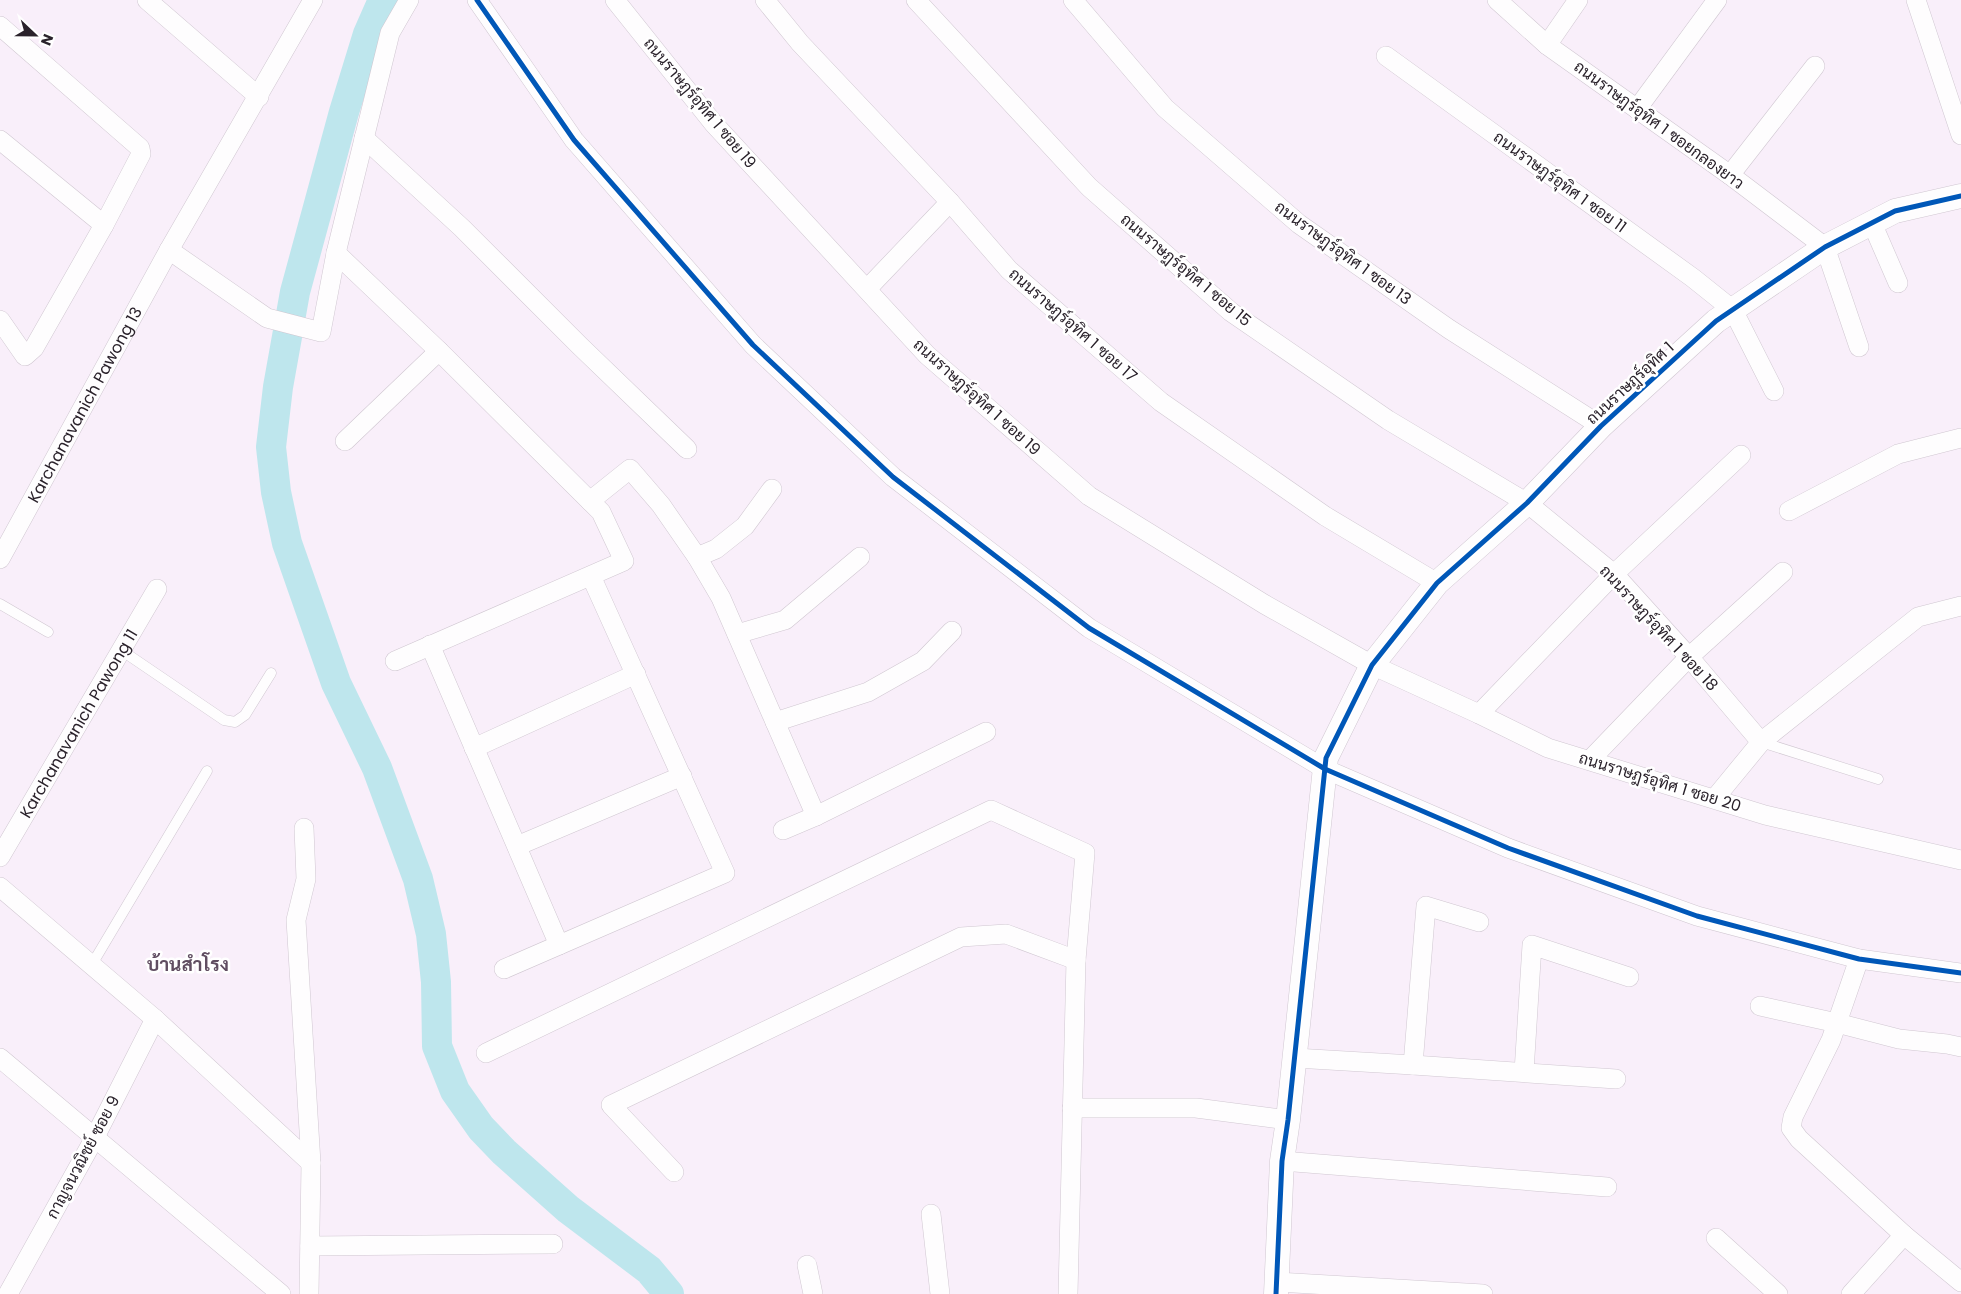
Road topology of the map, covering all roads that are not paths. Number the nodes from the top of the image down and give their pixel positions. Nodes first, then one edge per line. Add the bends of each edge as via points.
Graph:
1 (147, 0) edge
2 (313, 0) edge
3 (409, 0) edge
4 (477, 0) edge
5 (615, 0) edge
6 (765, 0) edge
7 (916, 0) edge
8 (1073, 0) edge
9 (1497, 0) edge
10 (1578, 0) edge
11 (1717, 0) edge
12 (1916, 0) edge
13 (0, 26) edge
14 (1546, 45) junction
15 (1386, 56) dead end
16 (1815, 66) dead end
17 (259, 97) junction
18 (1638, 110) junction
19 (1961, 135) edge
20 (364, 138) junction
21 (0, 140) edge
22 (1730, 175) junction
23 (1961, 196) edge
24 (950, 202) junction
25 (1872, 223) junction
26 (104, 226) junction
27 (1826, 247) junction
28 (169, 250) junction
29 (336, 253) junction
30 (1898, 284) dead end
31 (868, 289) junction
32 (1732, 310) junction
33 (0, 320) edge
34 (1859, 347) dead end
35 (439, 351) junction
36 (1774, 391) dead end
37 (1601, 426) junction
38 (1961, 438) edge
39 (345, 441) dead end
40 (687, 449) dead end
41 (1741, 455) dead end
42 (772, 489) dead end
43 (590, 501) junction
44 (1527, 503) junction
45 (1789, 511) dead end
46 (698, 557) junction
47 (860, 557) dead end
48 (0, 559) edge
49 (1783, 572) dead end
50 (1614, 574) junction
51 (591, 576) junction
52 (1437, 583) junction
53 (157, 589) dead end
54 (0, 604) edge
55 (1961, 606) edge
56 (952, 631) dead end
57 (48, 632) dead end
58 (737, 634) junction
59 (430, 645) junction
60 (121, 650) junction
61 (1689, 657) junction
62 (395, 661) dead end
63 (1372, 665) junction
64 (271, 673) dead end
65 (636, 674) junction
66 (1479, 714) junction
67 (775, 722) junction
68 (986, 732) dead end
69 (1761, 742) junction
70 (474, 748) junction
71 (1590, 760) junction
72 (1325, 769) junction
73 (207, 771) dead end
74 (682, 776) junction
75 (1878, 779) dead end
76 (1715, 798) junction
77 (816, 816) junction
78 (304, 828) dead end
79 (783, 830) dead end
80 (517, 846) junction
81 (0, 856) edge
82 (1961, 860) edge
83 (0, 887) edge
84 (1479, 922) dead end
85 (559, 945) junction
86 (1859, 959) junction
87 (1076, 960) junction
88 (91, 966) junction
89 (504, 969) dead end
90 (1961, 973) edge
91 (1629, 977) dead end
92 (1760, 1006) dead end
93 (155, 1019) junction
94 (1838, 1023) junction
95 (1961, 1047) edge
96 (486, 1053) dead end
97 (0, 1058) edge
98 (1294, 1058) junction
99 (1413, 1065) junction
100 (1524, 1072) junction
101 (1616, 1079) dead end
102 (1072, 1108) junction
103 (1288, 1120) junction
104 (94, 1139) junction
105 (1282, 1161) junction
106 (311, 1163) junction
107 (674, 1172) dead end
108 (1607, 1187) dead end
109 (931, 1214) dead end
110 (1904, 1235) junction
111 (1716, 1238) dead end
112 (553, 1244) dead end
113 (310, 1246) junction
114 (807, 1264) dead end
115 (1961, 1282) edge
116 (1277, 1288) edge
117 (8, 1294) edge
118 (280, 1294) edge
119 (309, 1294) edge
120 (812, 1294) edge
121 (940, 1294) edge
122 (1068, 1294) edge
123 (1482, 1294) edge
124 (1778, 1294) edge
125 (1851, 1294) edge

1 - 17 street
2 - 17 street, Karchanavanich Pawong 13
3 - 20 street via 390,33
4 - 72 street via 574,140 753,345 893,477 1089,628
5 - 31 street, ถนนราษฎร์อุทิศ 1 ซอย 19 via 714,124
6 - 24 street, ถนนราษฎร์อุทิศ 1 ซอย 17 via 800,43
7 - 44 street, ถนนราษฎร์อุทิศ 1 ซอย 15 via 1089,187 1231,312 1388,420
8 - 37 street, ถนนราษฎร์อุทิศ 1 ซอย 13 via 1165,108 1298,224 1450,329
9 - 14 street, ถนนราษฎร์อุทิศ 1 ซอยกลองยาว
10 - 14 street
11 - 18 street
12 - 19 street
13 - 26 street via 140,148 141,154
14 - 18 street, ถนนราษฎร์อุทิศ 1 ซอยกลองยาว
15 - 32 street, ถนนราษฎร์อุทิศ 1 ซอย 11 via 1693,278
16 - 22 street
17 - 28 street, Karchanavanich Pawong 13
18 - 22 street, ถนนราษฎร์อุทิศ 1 ซอยกลองยาว
20 - 29 street
20 - 40 street via 462,228
21 - 26 street
22 - 27 street, ถนนราษฎร์อุทิศ 1 ซอยกลองยาว
23 - 25 street, ถนนราษฎร์อุทิศ 1 via 1895,211
24 - 31 street
24 - 52 street, ถนนราษฎร์อุทิศ 1 ซอย 17 via 1009,270 1161,402 1325,516
25 - 27 street, ถนนราษฎร์อุทิศ 1
25 - 30 street
26 - 33 street via 34,348 24,356
27 - 32 street, ถนนราษฎร์อุทิศ 1
27 - 34 street
28 - 29 street via 267,318 321,332
28 - 48 street, Karchanavanich Pawong 13
29 - 35 street
31 - 63 street, ถนนราษฎร์อุทิศ 1 ซอย 19 via 927,355 1088,496 1264,604
32 - 36 street
32 - 37 street, ถนนราษฎร์อุทิศ 1
35 - 39 street
35 - 43 street
37 - 44 street, ถนนราษฎร์อุทิศ 1
38 - 45 street via 1898,454
41 - 50 street
42 - 46 street via 745,526 716,550
43 - 46 street via 630,469 661,505
43 - 51 street via 602,512 624,561
44 - 50 street, ถนนราษฎร์อุทิศ 1 ซอย 18
44 - 52 street, ถนนราษฎร์อุทิศ 1
46 - 58 street
47 - 58 street via 785,620
49 - 61 street
50 - 61 street, ถนนราษฎร์อุทิศ 1 ซอย 18
50 - 66 street
51 - 59 street
51 - 65 street
52 - 63 street, ถนนราษฎร์อุทิศ 1
53 - 60 street, Karchanavanich Pawong 11
54 - 57 lane
55 - 69 street via 1918,617
56 - 67 street via 923,661 868,692
58 - 67 street
59 - 62 street
59 - 70 street
60 - 64 lane via 224,720 235,722 244,715
60 - 81 street, Karchanavanich Pawong 11
61 - 69 street, ถนนราษฎร์อุทิศ 1 ซอย 18
61 - 71 street
63 - 66 street, ถนนราษฎร์อุทิศ 1 ซอย 20
63 - 72 street, ถนนราษฎร์อุทิศ 1 via 1326,758
65 - 70 street
65 - 74 street
66 - 71 street, ถนนราษฎร์อุทิศ 1 ซอย 20 via 1548,748
67 - 77 street
68 - 77 street
69 - 75 lane
69 - 76 street
70 - 80 street
71 - 76 street, ถนนราษฎร์อุทิศ 1 ซอย 20
72 - 86 street via 1508,848 1697,916
72 - 98 street, ถนนราษฎร์อุทิศ 1
73 - 88 lane
74 - 80 street
74 - 85 street via 726,873
76 - 82 street, ถนนราษฎร์อุทิศ 1 ซอย 20 via 1766,815
77 - 79 street
78 - 106 street via 306,879 296,920
80 - 85 street
83 - 88 street
84 - 99 street via 1426,906
85 - 89 street
86 - 90 street
86 - 94 street
87 - 96 street via 1085,853 991,810
87 - 102 street
87 - 107 street via 1006,934 961,937 611,1105
88 - 93 street
91 - 100 street via 1532,945
92 - 94 street
93 - 104 street, กาญจนวณิชย์ ซอย 9
93 - 106 street
94 - 95 street via 1898,1039
94 - 110 street via 1793,1117 1792,1128 1799,1139
97 - 104 street
98 - 99 street
98 - 103 street, ถนนราษฎร์อุทิศ 1
99 - 100 street
100 - 101 street
102 - 103 street via 1196,1108
102 - 122 street
103 - 105 street, ถนนราษฎร์อุทิศ 1
104 - 117 street, กาญจนวณิชย์ ซอย 9
104 - 118 street
105 - 108 street
105 - 116 street, ถนนราษฎร์อุทิศ 1
106 - 113 street
109 - 121 street
110 - 115 street
110 - 125 street
111 - 124 street
112 - 113 street
113 - 119 street
114 - 120 street
116 - 123 street

